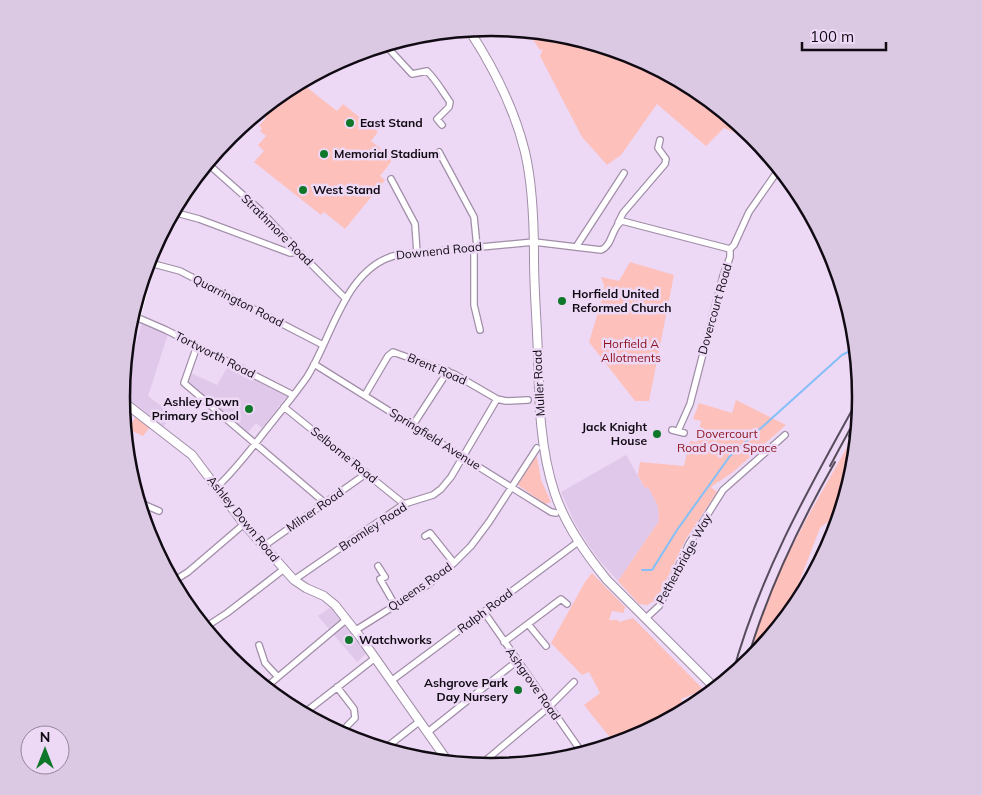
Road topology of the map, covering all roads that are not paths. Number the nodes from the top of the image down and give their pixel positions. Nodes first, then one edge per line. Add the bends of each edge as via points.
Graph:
1 (474, 37) edge
2 (391, 51) edge
3 (442, 126) dead end
4 (660, 140) dead end
5 (439, 152) dead end
6 (212, 168) edge
7 (624, 173) dead end
8 (776, 175) edge
9 (391, 180) dead end
10 (180, 214) edge
11 (618, 223) junction
12 (534, 242) junction
13 (475, 247) junction
14 (576, 247) junction
15 (730, 249) junction
16 (299, 252) junction
17 (417, 253) junction
18 (155, 264) edge
19 (346, 299) junction
20 (139, 316) edge
21 (480, 330) dead end
22 (323, 345) junction
23 (197, 346) junction
24 (314, 364) junction
25 (448, 371) junction
26 (293, 395) junction
27 (365, 395) junction
28 (497, 399) junction
29 (534, 400) junction
30 (130, 407) edge
31 (284, 407) junction
32 (413, 425) junction
33 (678, 431) dead end
34 (785, 435) dead end
35 (255, 444) junction
36 (536, 448) dead end
37 (462, 456) junction
38 (367, 473) junction
39 (217, 487) junction
40 (511, 487) junction
41 (325, 503) junction
42 (404, 504) junction
43 (146, 506) edge
44 (159, 511) dead end
45 (556, 513) dead end
46 (244, 524) junction
47 (425, 536) dead end
48 (578, 542) junction
49 (264, 546) junction
50 (454, 563) junction
51 (378, 566) dead end
52 (284, 568) junction
53 (178, 578) edge
54 (294, 580) junction
55 (567, 604) dead end
56 (396, 605) junction
57 (484, 612) junction
58 (347, 619) junction
59 (645, 619) junction
60 (210, 624) edge
61 (528, 624) junction
62 (356, 630) junction
63 (504, 642) junction
64 (259, 644) dead end
65 (546, 646) dead end
66 (375, 658) junction
67 (517, 661) junction
68 (278, 677) junction
69 (391, 681) junction
70 (574, 682) dead end
71 (270, 683) edge
72 (711, 684) edge
73 (337, 686) junction
74 (548, 707) junction
75 (309, 709) edge
76 (420, 721) junction
77 (346, 728) edge
78 (428, 732) junction
79 (391, 744) edge
80 (577, 748) edge
81 (444, 756) edge
82 (487, 759) edge

1 - 12 main road, Muller Road via 503,87 518,127 528,171
2 - 3 street via 412,74 427,71 438,82 450,102 437,119
4 - 11 street via 658,146 666,159 665,164 623,212
5 - 13 street via 474,217
6 - 16 street, Strathmore Road via 260,210
7 - 14 street
8 - 15 street, Dovercourt Road via 749,212
9 - 17 street via 415,224
10 - 16 street via 290,253
11 - 14 street, Downend Road via 605,248
11 - 15 street
12 - 13 street, Downend Road
12 - 14 street, Downend Road
12 - 29 main road, Muller Road
13 - 17 street, Downend Road
13 - 21 street via 475,309
15 - 33 street, Dovercourt Road via 690,400
16 - 19 street, Strathmore Road
17 - 19 street, Downend Road via 381,260 364,274
18 - 22 street, Quarrington Road via 180,271
19 - 22 street, Downend Road
20 - 23 street, Tortworth Road
22 - 24 street, Downend Road
23 - 26 street, Tortworth Road
23 - 35 street via 184,383
24 - 26 street, Downend Road
24 - 27 street, Springfield Avenue
25 - 27 street, Brent Road via 393,352
25 - 28 street, Brent Road
25 - 32 street
26 - 31 street, Downend Road
27 - 32 street, Springfield Avenue
28 - 29 street, Brent Road
28 - 37 street, Bromley Road
29 - 48 main road, Muller Road via 558,503
30 - 39 main road, Ashley Down Road via 192,455
31 - 35 street, Downend Road
31 - 38 street, Selborne Road
32 - 37 street, Springfield Avenue
34 - 59 street, Petherbridge Way via 723,490 690,544 666,594
35 - 39 street, Downend Road
35 - 41 street
36 - 40 street, Queens Road
37 - 40 street, Springfield Avenue
37 - 42 street, Bromley Road via 441,489 433,495
38 - 41 street, Milner Road
38 - 42 street, Selborne Road
39 - 46 main road, Ashley Down Road
40 - 45 street, Springfield Avenue
40 - 50 street, Queens Road via 471,546
41 - 49 street, Milner Road
42 - 54 street, Bromley Road
43 - 44 street
46 - 49 main road, Ashley Down Road
46 - 53 street
47 - 50 street via 430,533
48 - 57 street, Ralph Road
48 - 59 main road, Muller Road
49 - 52 main road, Ashley Down Road
50 - 56 street, Queens Road
51 - 56 street via 385,577 380,580
52 - 54 main road, Ashley Down Road
52 - 60 street
54 - 58 main road, Ashley Down Road via 324,596
55 - 61 street via 561,599
56 - 62 street, Queens Road
57 - 63 street, Ashgrove Road
57 - 69 street, Ralph Road
58 - 62 main road, Ashley Down Road
58 - 68 street
59 - 72 main road, Muller Road
61 - 63 street
61 - 65 street
62 - 66 main road, Ashley Down Road
63 - 67 street, Ashgrove Road
64 - 68 street via 265,662
66 - 69 main road, Ashley Down Road
66 - 73 street
67 - 74 street, Ashgrove Road
67 - 78 street
68 - 71 street
69 - 76 main road, Ashley Down Road
70 - 74 street
73 - 75 street
73 - 77 street via 356,714
74 - 80 street, Ashgrove Road
74 - 82 street
76 - 78 main road, Ashley Down Road
76 - 79 street
78 - 81 main road, Ashley Down Road

